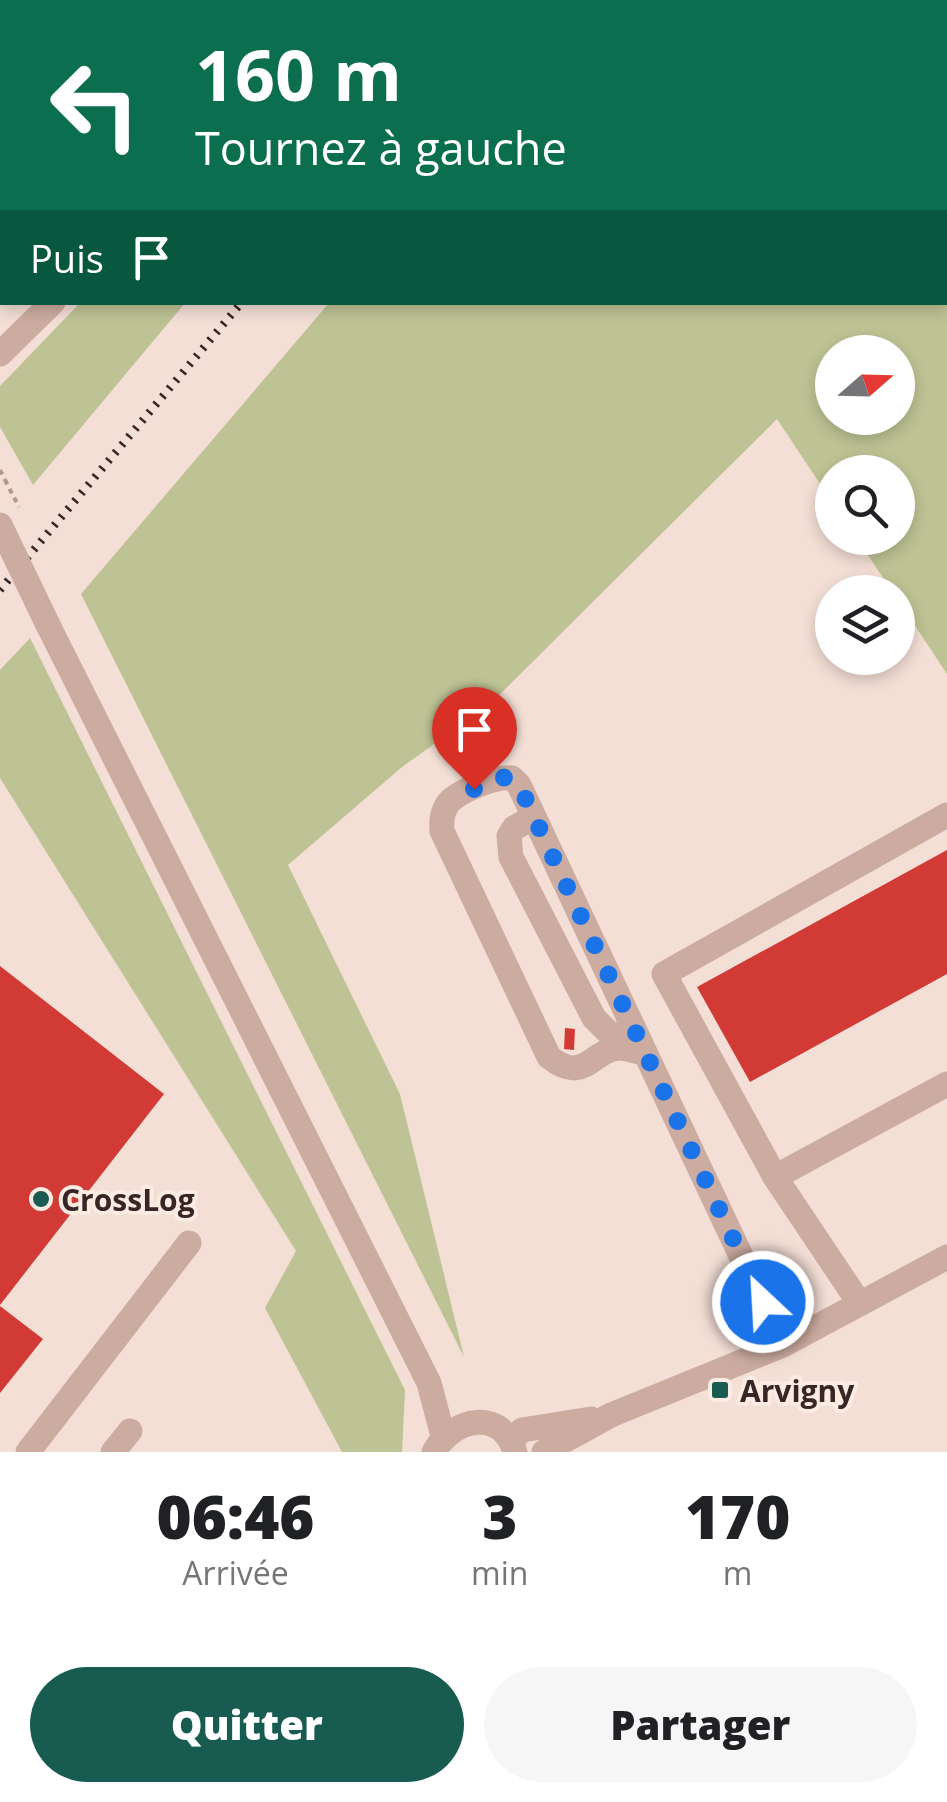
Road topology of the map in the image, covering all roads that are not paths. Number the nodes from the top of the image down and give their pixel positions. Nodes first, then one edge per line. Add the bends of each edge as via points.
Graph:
1 (50, 305) edge
2 (0, 354) edge
3 (0, 525) edge
4 (947, 815) edge
5 (534, 817) junction
6 (642, 1046) junction
7 (947, 1084) edge
8 (774, 1176) junction
9 (189, 1243) dead end
10 (947, 1256) edge
11 (860, 1304) junction
12 (784, 1345) junction
13 (611, 1416) junction
14 (130, 1431) dead end
15 (447, 1437) edge
16 (573, 1444) edge
17 (514, 1446) edge
18 (28, 1452) edge
19 (113, 1452) edge
20 (544, 1452) edge

1 - 2 street
3 - 15 street, bridge via 428,1383
4 - 8 street via 664,974
5 - 6 street
5 - 6 street via 509,836 511,857 594,1018 610,1034
5 - 6 street via 512,778 497,778 450,801 442,831 549,1058 572,1069
6 - 12 street
7 - 8 street
8 - 11 street
9 - 18 street
10 - 11 street
11 - 12 street
12 - 13 street
13 - 16 street
13 - 17 street via 522,1430
14 - 19 street
15 - 17 street via 491,1424
16 - 20 street

